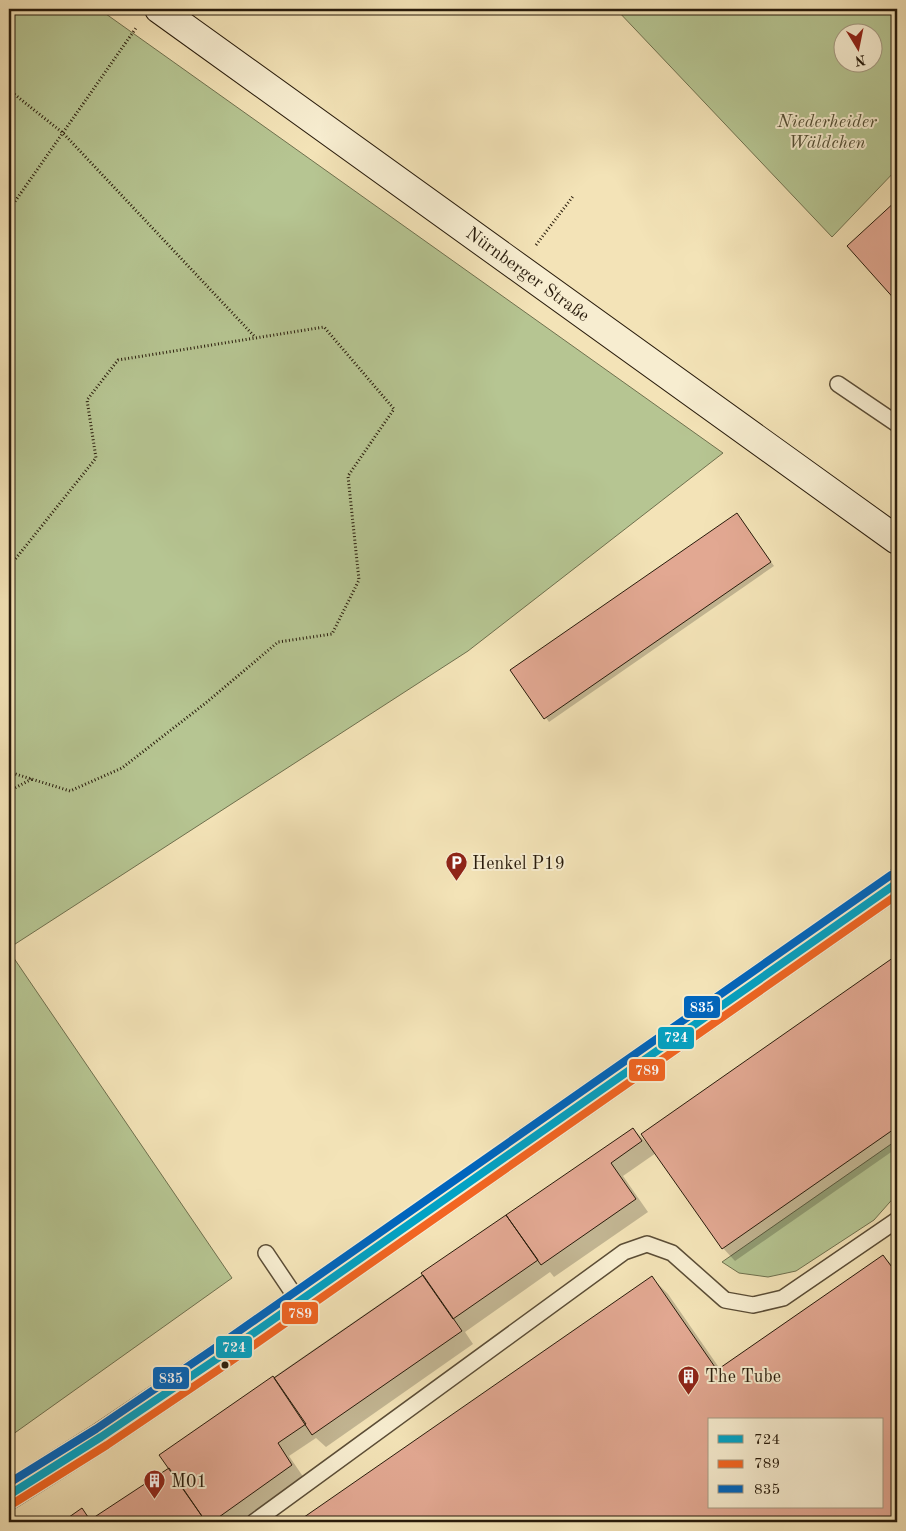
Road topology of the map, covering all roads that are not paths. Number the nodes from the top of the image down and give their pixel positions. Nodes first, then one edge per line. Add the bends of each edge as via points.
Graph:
1 (166, 15) edge
2 (838, 384) dead end
3 (897, 424) edge
4 (896, 537) edge
5 (897, 883) edge
6 (897, 1220) edge
7 (266, 1253) dead end
8 (298, 1302) junction
9 (9, 1494) edge
10 (254, 1522) edge

1 - 4 street, Nürnberger Straße
2 - 3 lane
5 - 8 street
6 - 10 lane via 783,1298 753,1305 725,1300 672,1253 647,1244 624,1252
7 - 8 lane
8 - 9 street via 101,1437

